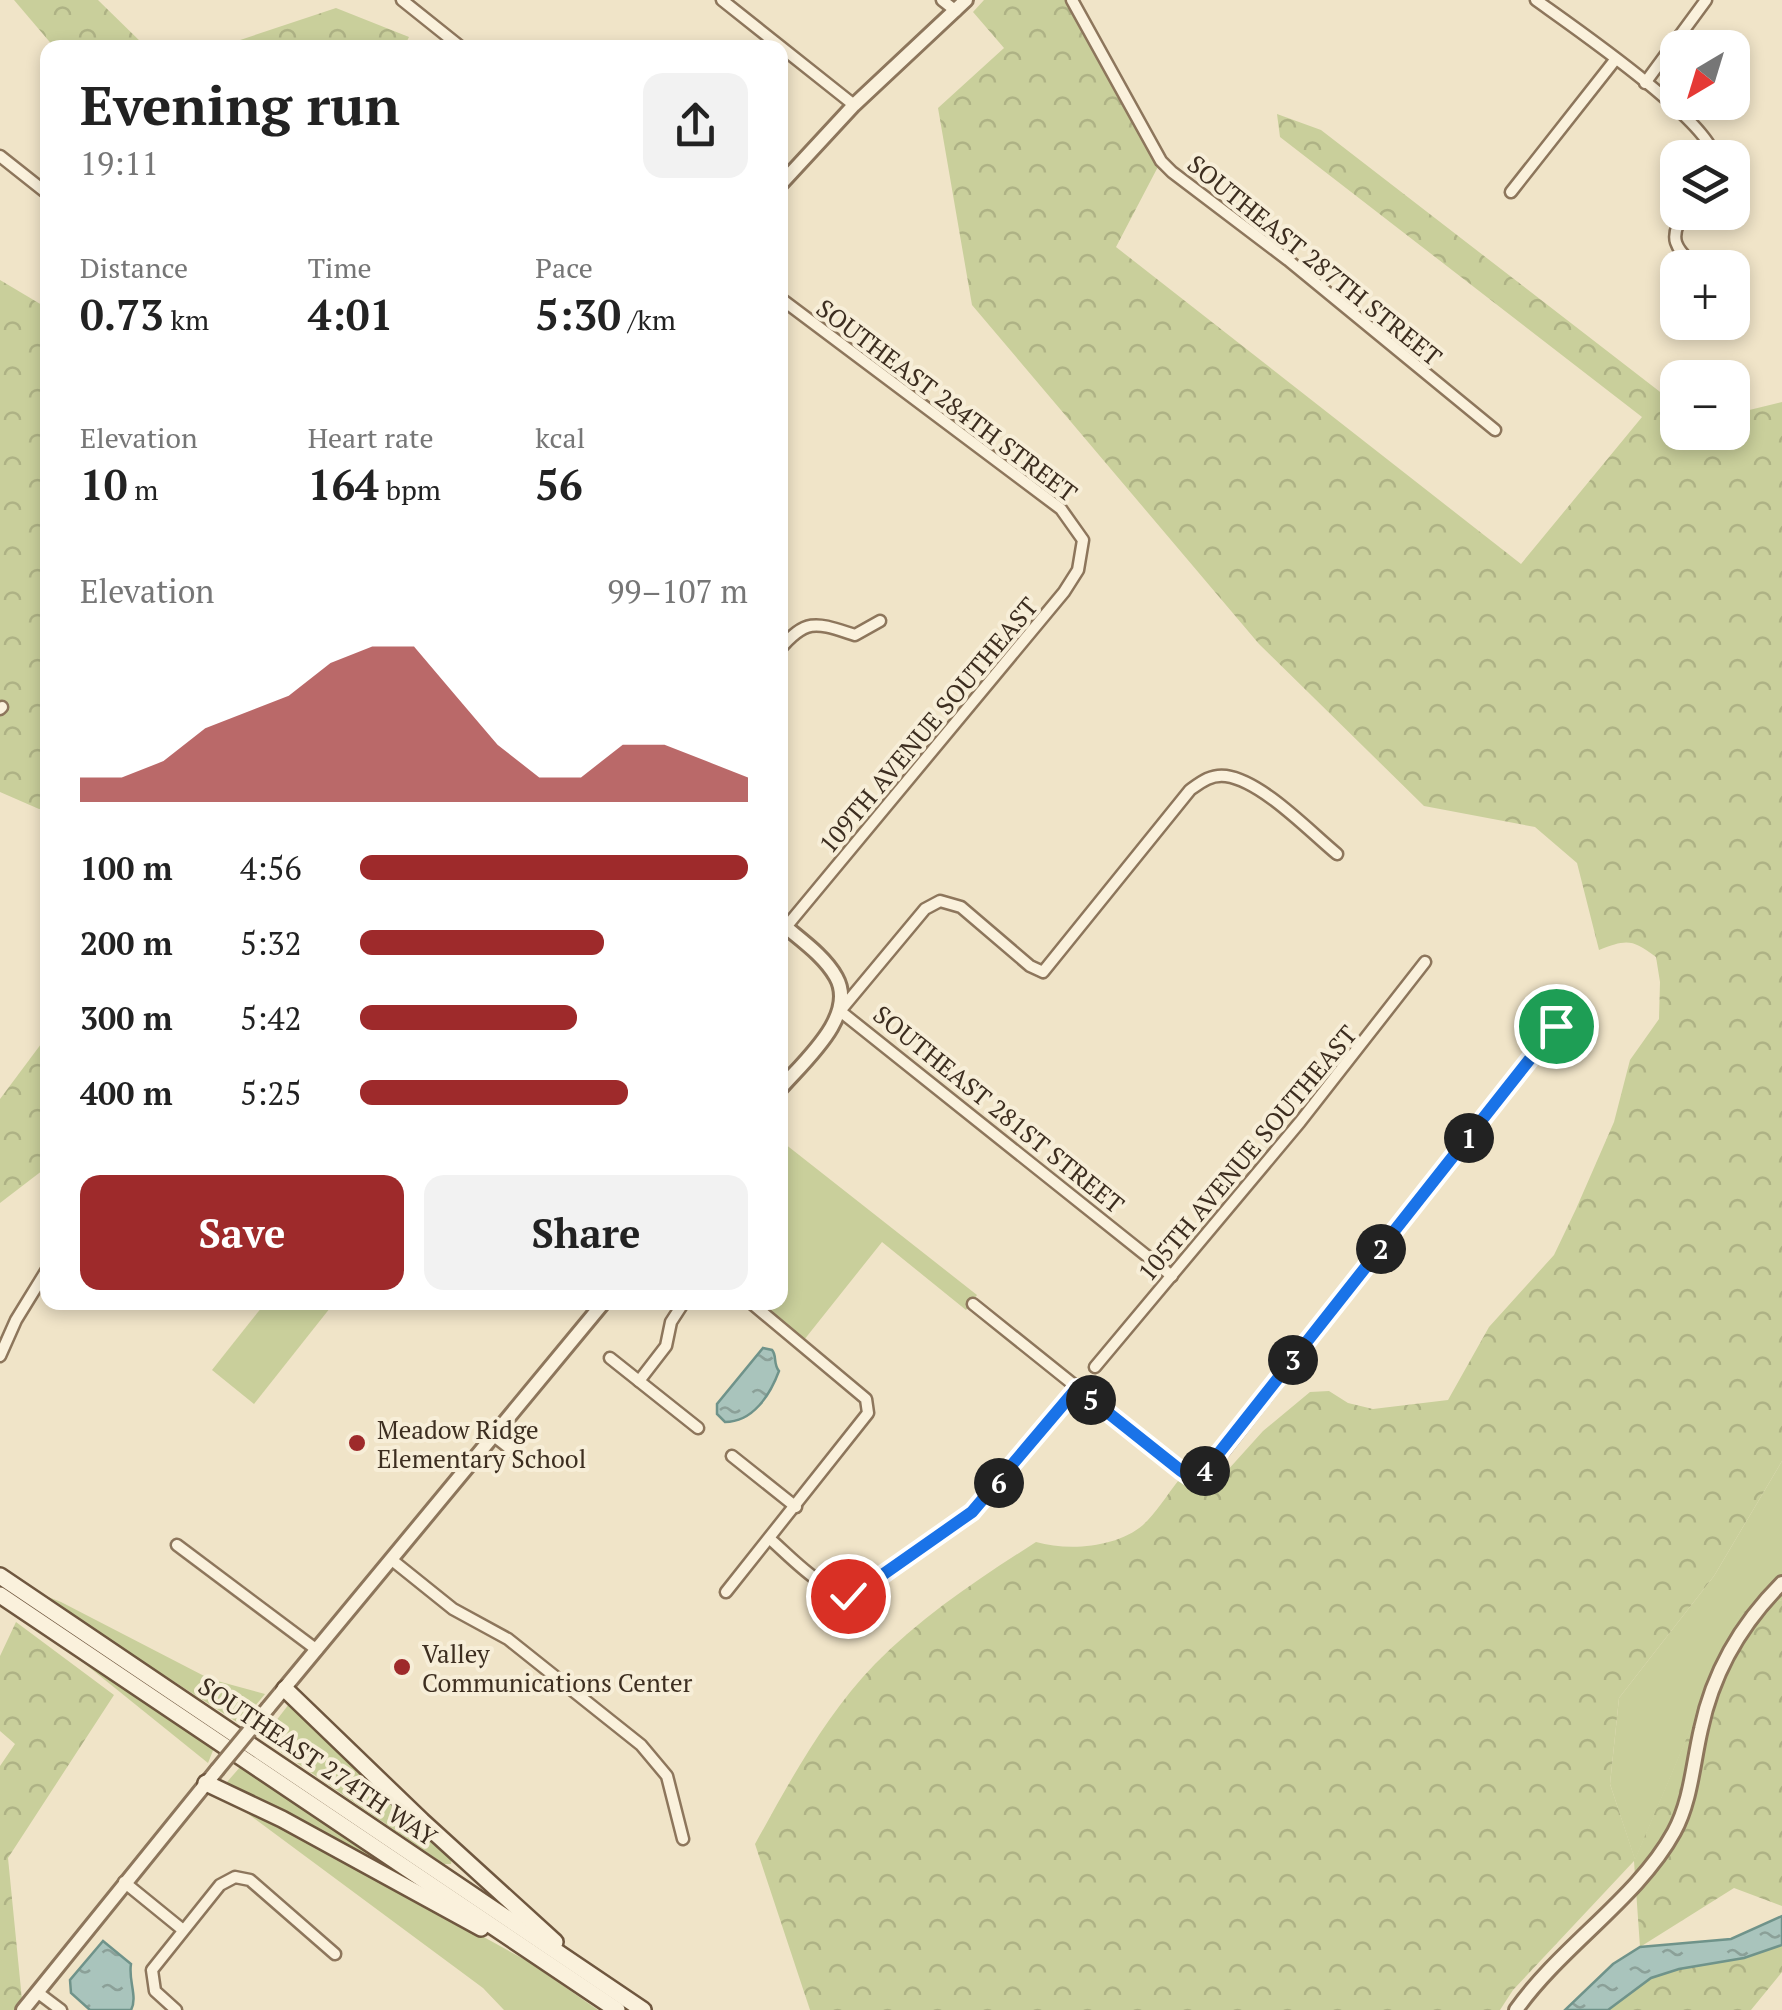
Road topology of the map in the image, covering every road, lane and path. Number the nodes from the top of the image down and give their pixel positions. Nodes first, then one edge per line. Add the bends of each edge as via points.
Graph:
1 (402, 0) edge
2 (722, 0) edge
3 (942, 0) edge
4 (966, 0) edge
5 (1072, 0) edge
6 (1536, 0) edge
7 (1706, 0) edge
8 (956, 11) junction
9 (452, 40) edge
10 (772, 40) edge
11 (788, 52) edge
12 (1615, 60) junction
13 (1645, 83) junction
14 (854, 105) junction
15 (1709, 140) edge
16 (0, 156) edge
17 (788, 176) edge
18 (40, 188) edge
19 (1511, 192) dead end
20 (788, 304) edge
21 (1495, 430) dead end
22 (1083, 540) joint
23 (880, 622) dead end
24 (788, 641) edge
25 (1337, 854) dead end
26 (788, 919) edge
27 (788, 930) edge
28 (1426, 962) dead end
29 (840, 1011) junction
30 (1556, 1026) dead end
31 (788, 1080) edge
32 (1172, 1276) junction
33 (40, 1281) edge
34 (973, 1304) dead end
35 (597, 1310) edge
36 (679, 1310) edge
37 (760, 1310) edge
38 (0, 1356) edge
39 (610, 1358) dead end
40 (1095, 1367) dead end
41 (639, 1381) junction
42 (1077, 1388) junction
43 (698, 1428) dead end
44 (494, 1436) junction
45 (732, 1456) dead end
46 (523, 1459) dead end
47 (796, 1506) junction
48 (770, 1539) junction
49 (176, 1545) dead end
50 (392, 1560) junction
51 (0, 1576) edge
52 (1782, 1584) edge
53 (726, 1592) dead end
54 (0, 1595) edge
55 (317, 1650) junction
56 (285, 1688) junction
57 (212, 1776) junction
58 (684, 1839) dead end
59 (124, 1882) junction
60 (183, 1930) junction
61 (335, 1954) dead end
62 (562, 1972) junction
63 (608, 1987) junction
64 (38, 1992) junction
65 (23, 2010) edge
66 (61, 2010) edge
67 (176, 2010) edge
68 (617, 2010) edge
69 (643, 2010) edge
70 (1516, 2010) edge

1 - 9 street
2 - 10 street
3 - 8 street
4 - 8 street
5 - 21 street, SOUTHEAST 287TH STREET via 1161,161
6 - 12 street
7 - 13 street
8 - 14 street
11 - 14 street
12 - 13 street
12 - 19 street
13 - 15 street
14 - 17 street
16 - 18 street
20 - 22 street, SOUTHEAST 284TH STREET via 1061,510
22 - 26 street, 109TH AVENUE SOUTHEAST via 1078,570 1064,592
23 - 24 street via 854,635 813,623
25 - 29 street via 1256,788 1224,776 1205,779 1043,972 961,907 940,901 925,909
27 - 29 street, SOUTHEAST 281ST STREET via 836,975
28 - 32 street, 105TH AVENUE SOUTHEAST
29 - 31 street
29 - 32 street, SOUTHEAST 281ST STREET
30 - 42 street via 1204,1472 1190,1477
32 - 40 street, 105TH AVENUE SOUTHEAST
33 - 38 street
34 - 42 street
35 - 44 street
36 - 41 street via 666,1346
37 - 47 street via 866,1398 866,1420
39 - 41 street
41 - 43 street
42 - 48 street via 972,1512 858,1592 830,1590
44 - 46 street
44 - 50 street
45 - 47 street
47 - 48 street
48 - 53 street
49 - 55 street
50 - 55 street
50 - 58 street via 452,1609 508,1639 641,1746 667,1776
51 - 63 main road, SOUTHEAST 274TH WAY
52 - 70 street via 1740,1633 1719,1671 1674,1833
54 - 62 main road, SOUTHEAST 274TH WAY
55 - 56 street
56 - 57 street, bridge
56 - 63 main road
57 - 59 street
57 - 62 main road
59 - 60 street
59 - 64 street
60 - 61 street via 235,1876 250,1880
60 - 67 street via 155,1965 152,1980
62 - 68 main road
63 - 69 main road
64 - 65 street
64 - 66 street

